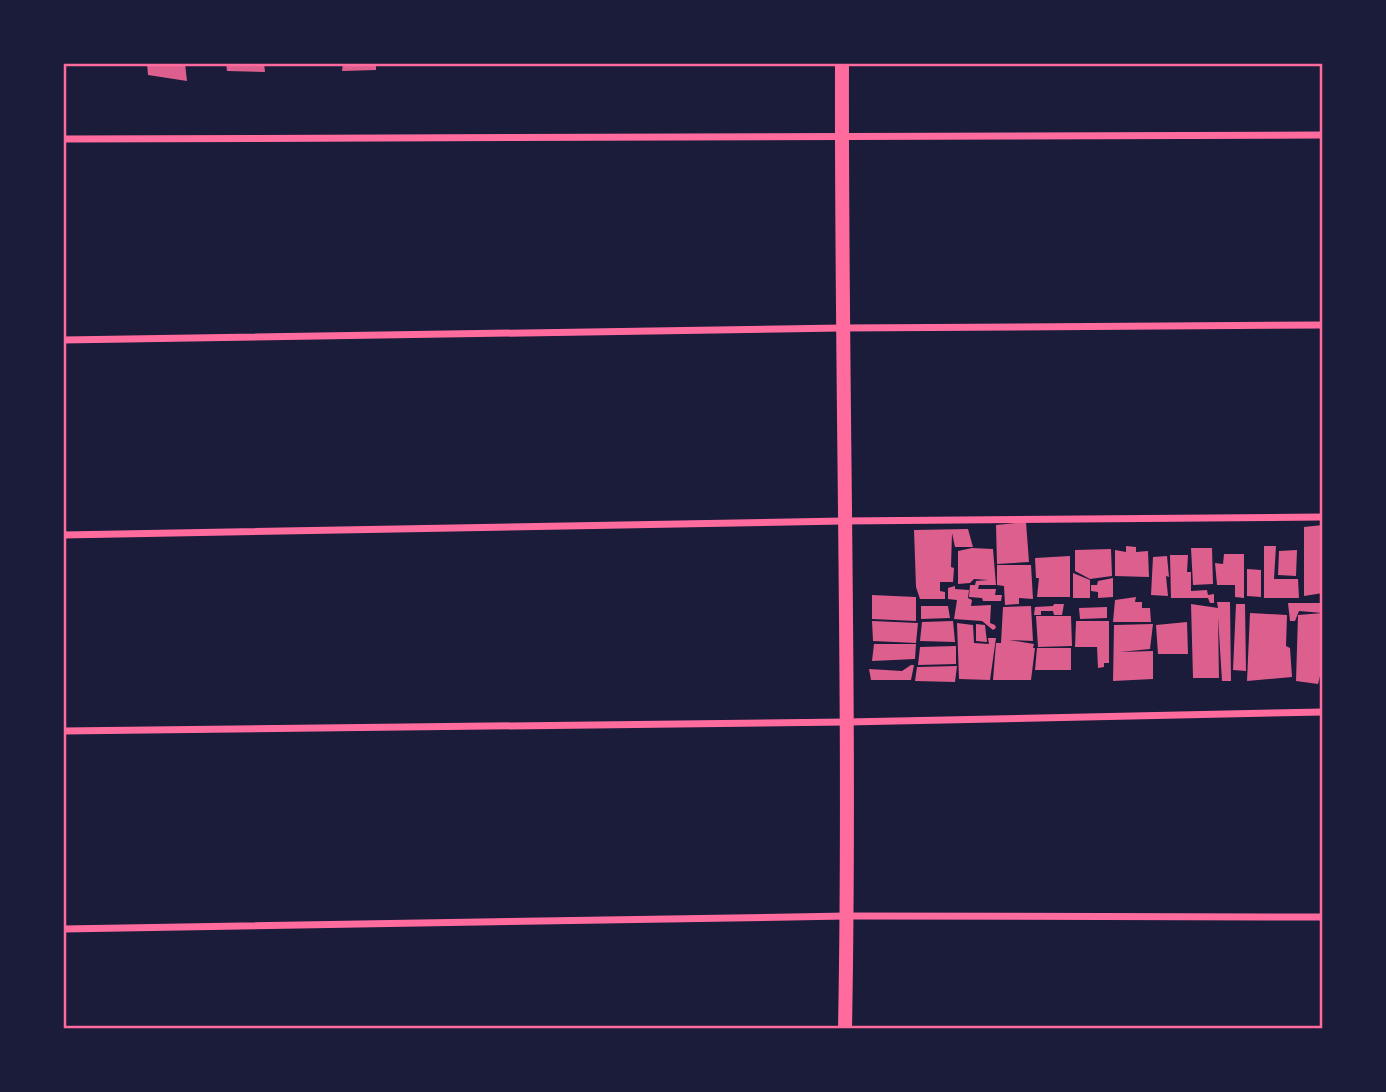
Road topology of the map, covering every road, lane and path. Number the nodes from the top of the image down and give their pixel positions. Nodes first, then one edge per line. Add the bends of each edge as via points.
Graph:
1 (842, 63) edge
2 (1323, 135) edge
3 (842, 138) junction
4 (63, 139) edge
5 (1323, 325) edge
6 (842, 328) junction
7 (63, 340) edge
8 (1323, 517) edge
9 (844, 521) junction
10 (63, 535) edge
11 (1323, 712) edge
12 (847, 722) junction
13 (63, 731) edge
14 (847, 916) junction
15 (1323, 917) edge
16 (63, 929) edge
17 (845, 1029) edge

1 - 3 main road
2 - 3 street
3 - 4 street
3 - 6 main road
5 - 6 street
6 - 7 street
6 - 9 main road
8 - 9 street
9 - 10 street
9 - 12 main road
11 - 12 street
12 - 13 street
12 - 14 main road
14 - 15 street
14 - 16 street
14 - 17 main road

